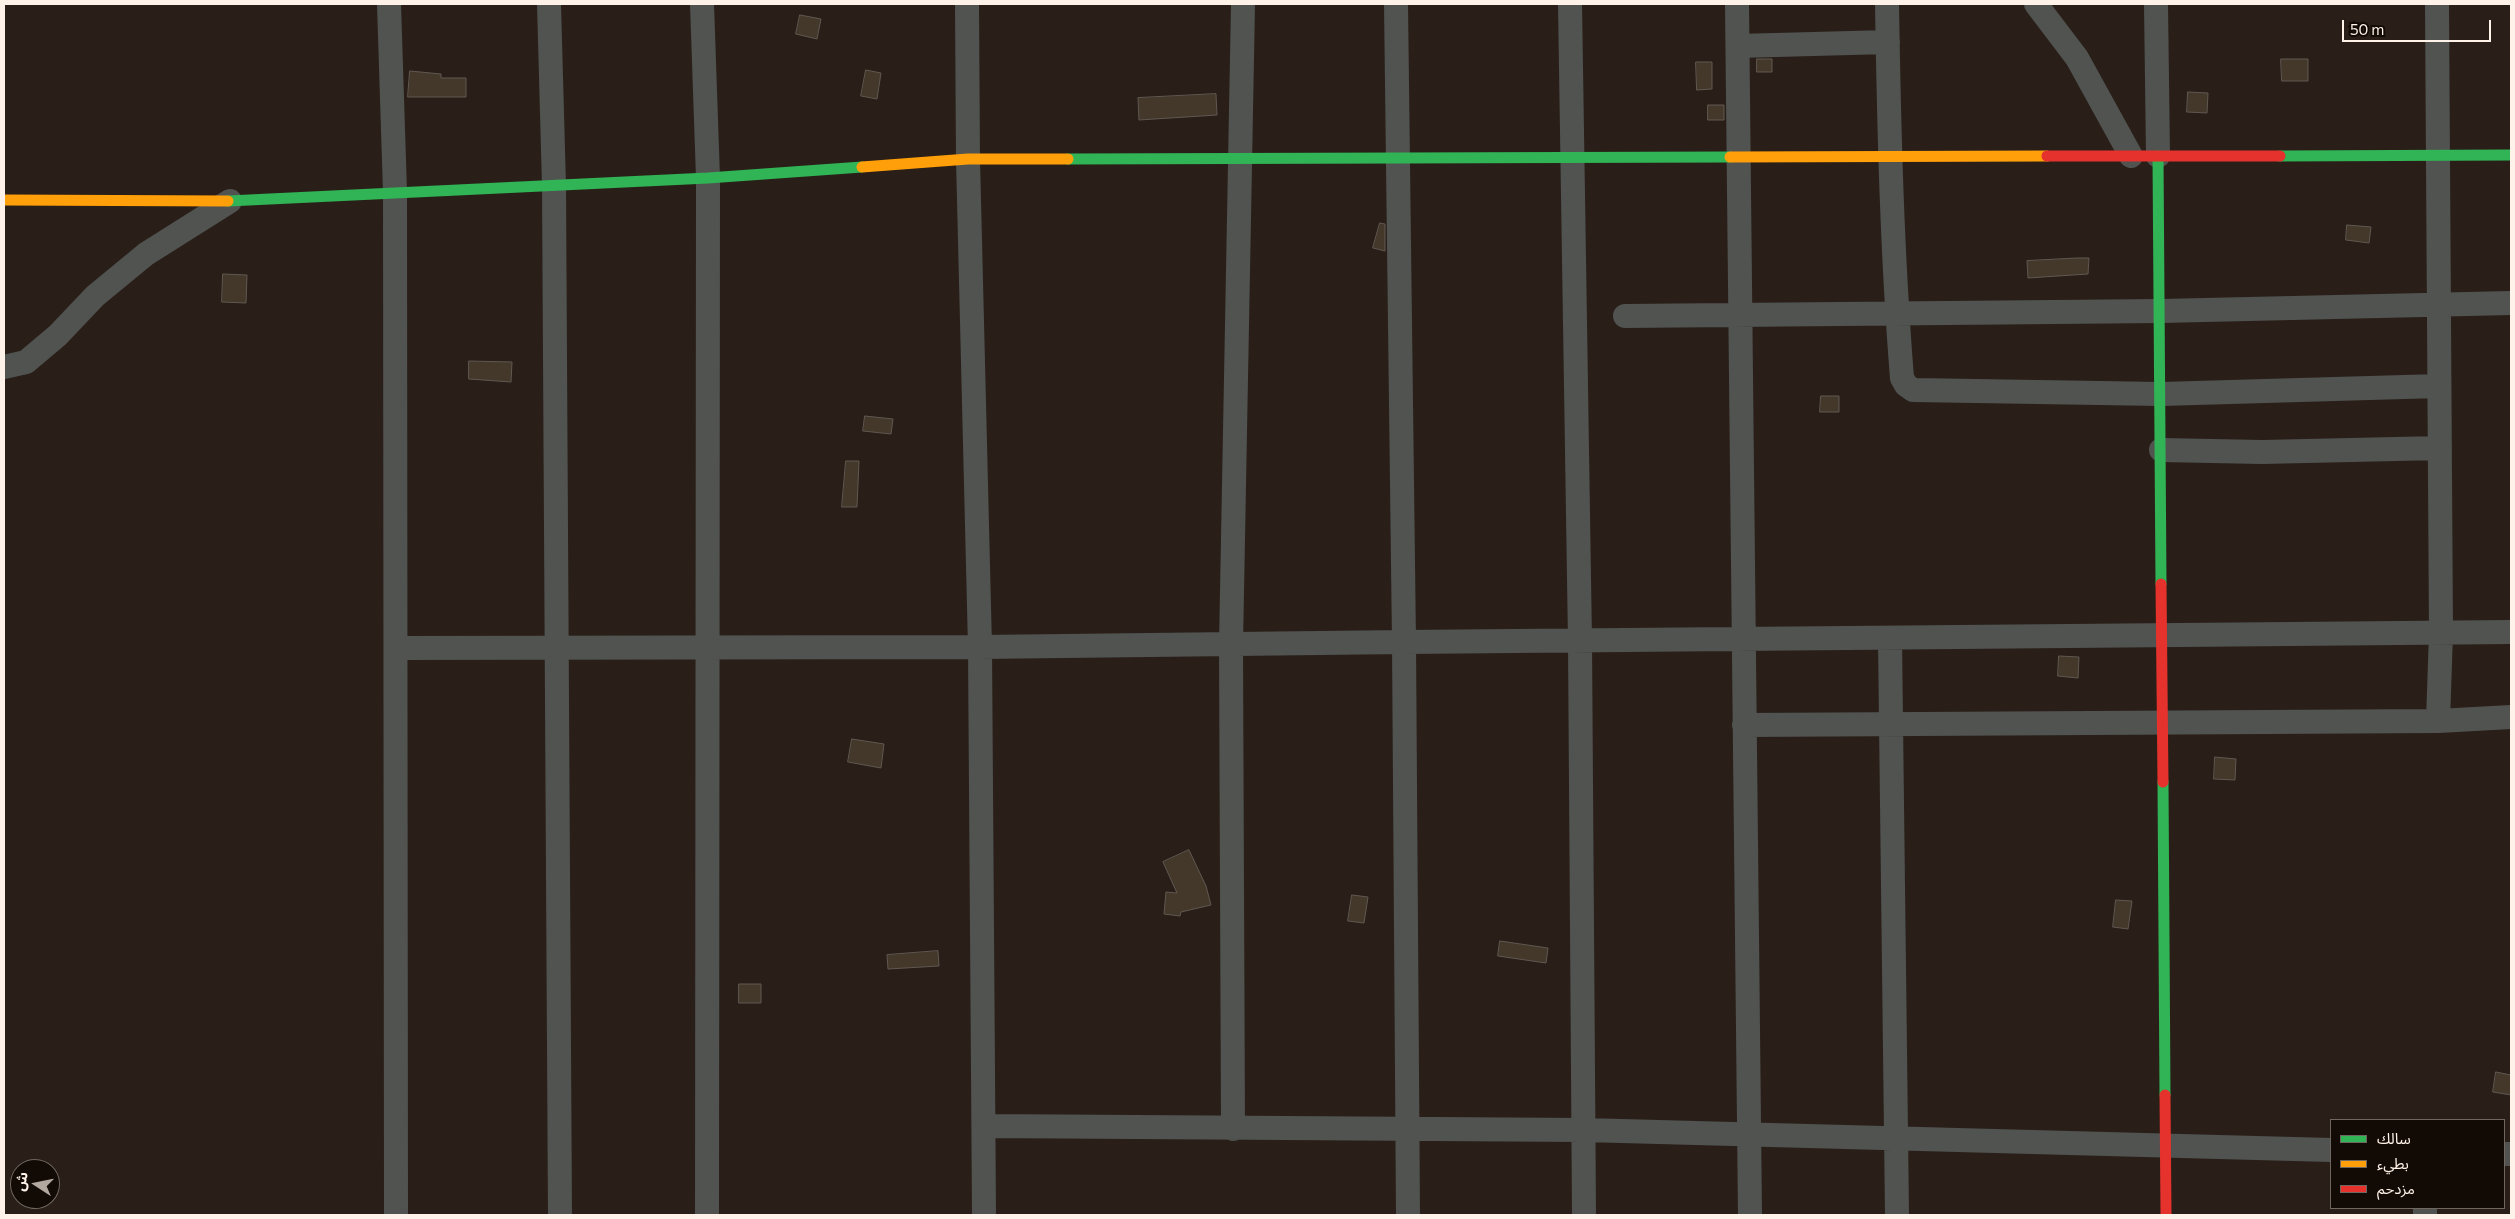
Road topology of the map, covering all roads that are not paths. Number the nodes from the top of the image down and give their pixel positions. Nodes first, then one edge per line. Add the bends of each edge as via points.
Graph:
1 (389, 4) edge
2 (550, 4) edge
3 (702, 4) edge
4 (967, 4) edge
5 (1243, 4) edge
6 (1396, 4) edge
7 (1570, 4) edge
8 (1737, 4) edge
9 (1887, 4) edge
10 (2036, 4) edge
11 (2156, 4) edge
12 (2437, 4) edge
13 (1888, 42) junction
14 (1738, 46) junction
15 (2511, 154) edge
16 (2437, 155) junction
17 (1573, 156) junction
18 (1738, 156) junction
19 (1890, 156) junction
20 (2131, 156) junction
21 (2158, 156) junction
22 (1397, 157) junction
23 (1240, 158) junction
24 (968, 159) junction
25 (708, 178) junction
26 (554, 186) junction
27 (395, 192) junction
28 (4, 200) edge
29 (230, 201) junction
30 (2511, 303) edge
31 (2439, 304) junction
32 (2161, 310) junction
33 (1897, 312) junction
34 (1741, 313) junction
35 (1625, 316) dead end
36 (4, 368) edge
37 (2439, 386) junction
38 (2161, 394) junction
39 (2440, 448) junction
40 (2161, 450) junction
41 (2511, 632) edge
42 (2441, 633) junction
43 (2163, 636) junction
44 (1743, 639) junction
45 (1890, 639) junction
46 (1580, 641) junction
47 (1404, 642) junction
48 (1231, 646) junction
49 (397, 648) junction
50 (707, 648) junction
51 (980, 648) junction
52 (556, 649) junction
53 (2511, 717) edge
54 (2438, 721) junction
55 (2162, 723) junction
56 (1890, 724) junction
57 (1744, 725) junction
58 (985, 1126) junction
59 (1233, 1129) junction
60 (1409, 1129) junction
61 (1584, 1130) junction
62 (1749, 1134) junction
63 (1896, 1137) junction
64 (2165, 1147) junction
65 (2330, 1150) edge
66 (396, 1215) edge
67 (560, 1215) edge
68 (707, 1215) edge
69 (984, 1215) edge
70 (1408, 1215) edge
71 (1584, 1215) edge
72 (1750, 1215) edge
73 (1897, 1215) edge
74 (2166, 1215) edge

1 - 27 street
2 - 26 street
3 - 25 street
4 - 24 street
5 - 23 street
6 - 22 street
7 - 17 street
8 - 14 street
9 - 13 street
10 - 20 street via 2076,58
11 - 21 street
12 - 16 street
13 - 14 street
13 - 19 street
14 - 18 street
15 - 16 street
16 - 21 street
16 - 31 street
17 - 18 street
17 - 22 street
17 - 46 street
18 - 19 street
18 - 34 street
19 - 20 street
19 - 33 street
20 - 21 street
21 - 32 street
22 - 23 street
22 - 47 street
23 - 24 street
23 - 48 street
24 - 25 street
24 - 51 street
25 - 26 street
25 - 50 street
26 - 27 street
26 - 52 street
27 - 29 street
27 - 49 street
28 - 29 street
29 - 36 street via 146,254 94,296 58,336 26,362
30 - 31 street
31 - 32 street
31 - 37 street
32 - 33 street
32 - 38 street
33 - 34 street
33 - 38 street via 1902,378 1913,390
34 - 35 street
34 - 44 street
37 - 38 street
37 - 39 street
38 - 40 street
39 - 40 street via 2262,452
39 - 42 street
40 - 43 street
41 - 42 street
42 - 43 street
42 - 54 street
43 - 45 street
43 - 55 street
44 - 45 street
44 - 46 street
44 - 57 street
45 - 56 street
46 - 47 street
46 - 61 street
47 - 48 street
47 - 60 street
48 - 51 street
48 - 59 street
49 - 52 street
49 - 66 street
50 - 51 street
50 - 52 street
50 - 68 street
51 - 58 street
52 - 67 street
53 - 54 street
54 - 55 street
55 - 56 street
55 - 64 street
56 - 57 street
56 - 63 street
57 - 62 street
58 - 59 street
58 - 69 street
59 - 60 street
60 - 61 street
60 - 70 street
61 - 62 street
61 - 71 street
62 - 63 street
62 - 72 street
63 - 64 street
63 - 73 street
64 - 65 street
64 - 74 street

